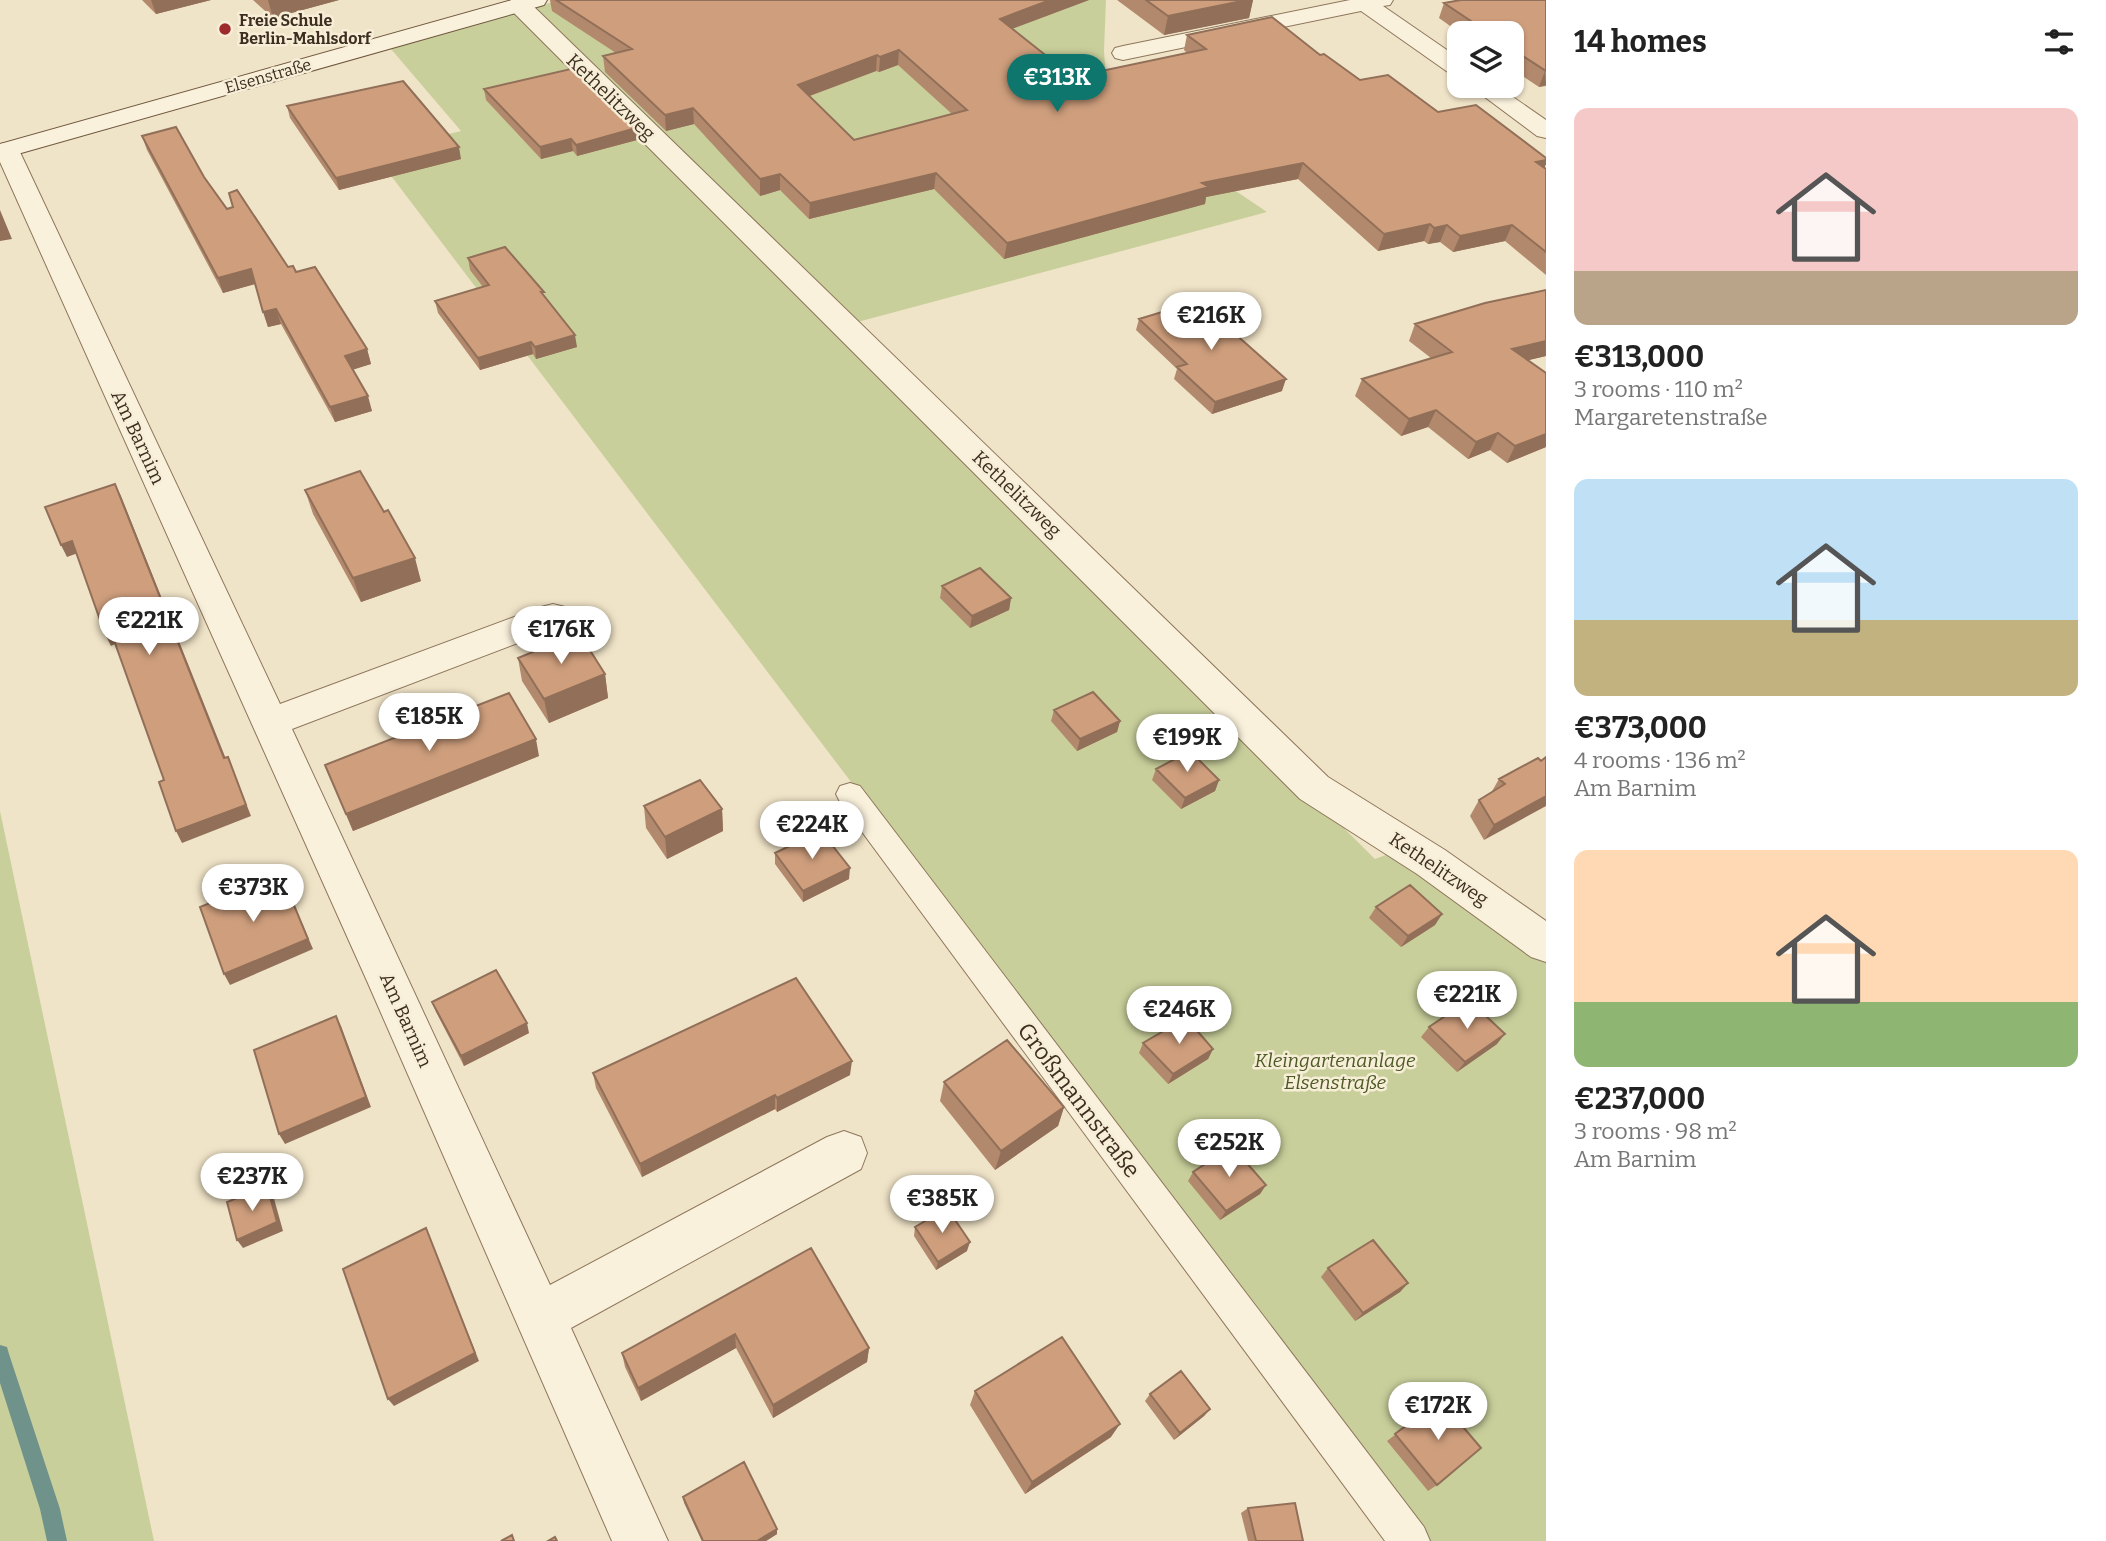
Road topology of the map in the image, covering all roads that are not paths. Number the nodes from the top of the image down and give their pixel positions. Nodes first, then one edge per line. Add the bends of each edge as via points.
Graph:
1 (527, 2) edge
2 (1361, 2) edge
3 (1123, 53) dead end
4 (1447, 61) edge
5 (1499, 98) edge
6 (1546, 131) edge
7 (4, 151) edge
8 (553, 616) dead end
9 (269, 723) junction
10 (849, 794) dead end
11 (1546, 944) edge
12 (844, 1153) dead end
13 (539, 1318) junction
14 (640, 1541) edge
15 (1410, 1541) edge

1 - 7 street, Elsenstraße
1 - 11 street, Kethelitzweg via 1314,789 1431,862
2 - 3 street
2 - 4 street
5 - 6 street
7 - 9 street, Am Barnim
8 - 9 street
9 - 13 street, Am Barnim
10 - 15 lane, Großmannstraße
12 - 13 street
13 - 14 street, Am Barnim

